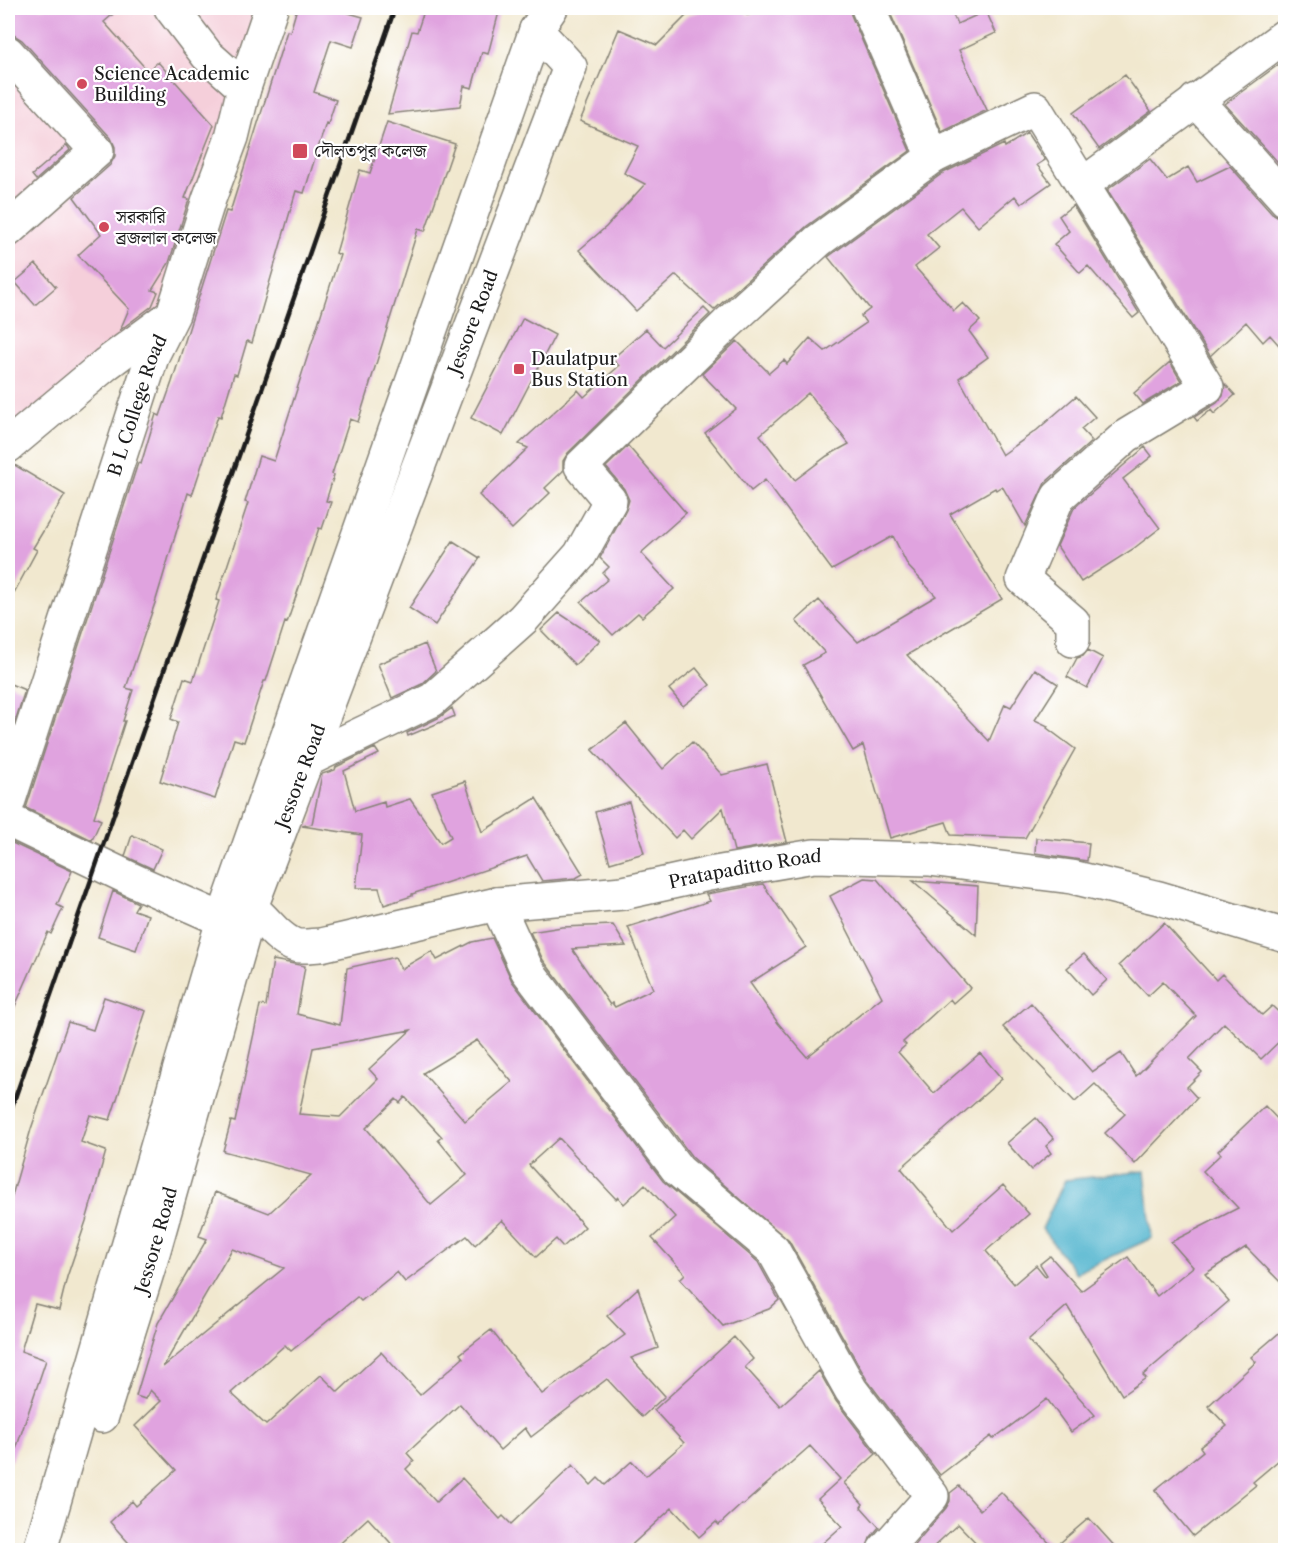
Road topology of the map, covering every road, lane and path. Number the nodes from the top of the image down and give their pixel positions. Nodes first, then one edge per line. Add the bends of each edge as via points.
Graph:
1 (171, 8) edge
2 (271, 8) edge
3 (868, 8) edge
4 (544, 19) edge
5 (1286, 35) edge
6 (8, 53) edge
7 (244, 88) junction
8 (1196, 100) junction
9 (933, 158) junction
10 (1082, 184) junction
11 (1286, 200) edge
12 (8, 230) edge
13 (173, 315) junction
14 (8, 444) edge
15 (1073, 640) dead end
16 (307, 760) junction
17 (8, 803) edge
18 (8, 820) edge
19 (497, 904) junction
20 (237, 913) junction
21 (1286, 936) edge
22 (40, 1551) edge
23 (63, 1551) edge
24 (884, 1551) edge

1 - 7 main road via 207,55
2 - 7 main road, B L College Road
3 - 9 main road
4 - 16 main road, Jessore Road via 570,66
4 - 20 main road, Jessore Road
5 - 8 main road
6 - 12 main road via 97,151
7 - 13 main road, B L College Road via 232,138
8 - 10 main road
8 - 11 main road
9 - 10 main road via 1035,108
9 - 16 main road via 818,241 581,466 610,501 580,555 522,619 432,700
10 - 15 main road via 1207,387 1126,436 1058,497 1023,579 1073,622
13 - 14 main road
13 - 17 main road, B L College Road via 153,354
16 - 20 main road, Jessore Road
18 - 20 main road via 135,881
19 - 20 main road, Pratapaditto Road via 321,945 294,945
19 - 21 main road, Pratapaditto Road via 623,893 813,856 929,859 1072,877
19 - 24 main road via 527,970 678,1170 773,1250 851,1390 932,1496
20 - 22 main road, Jessore Road
20 - 23 main road, Jessore Road via 151,1260

